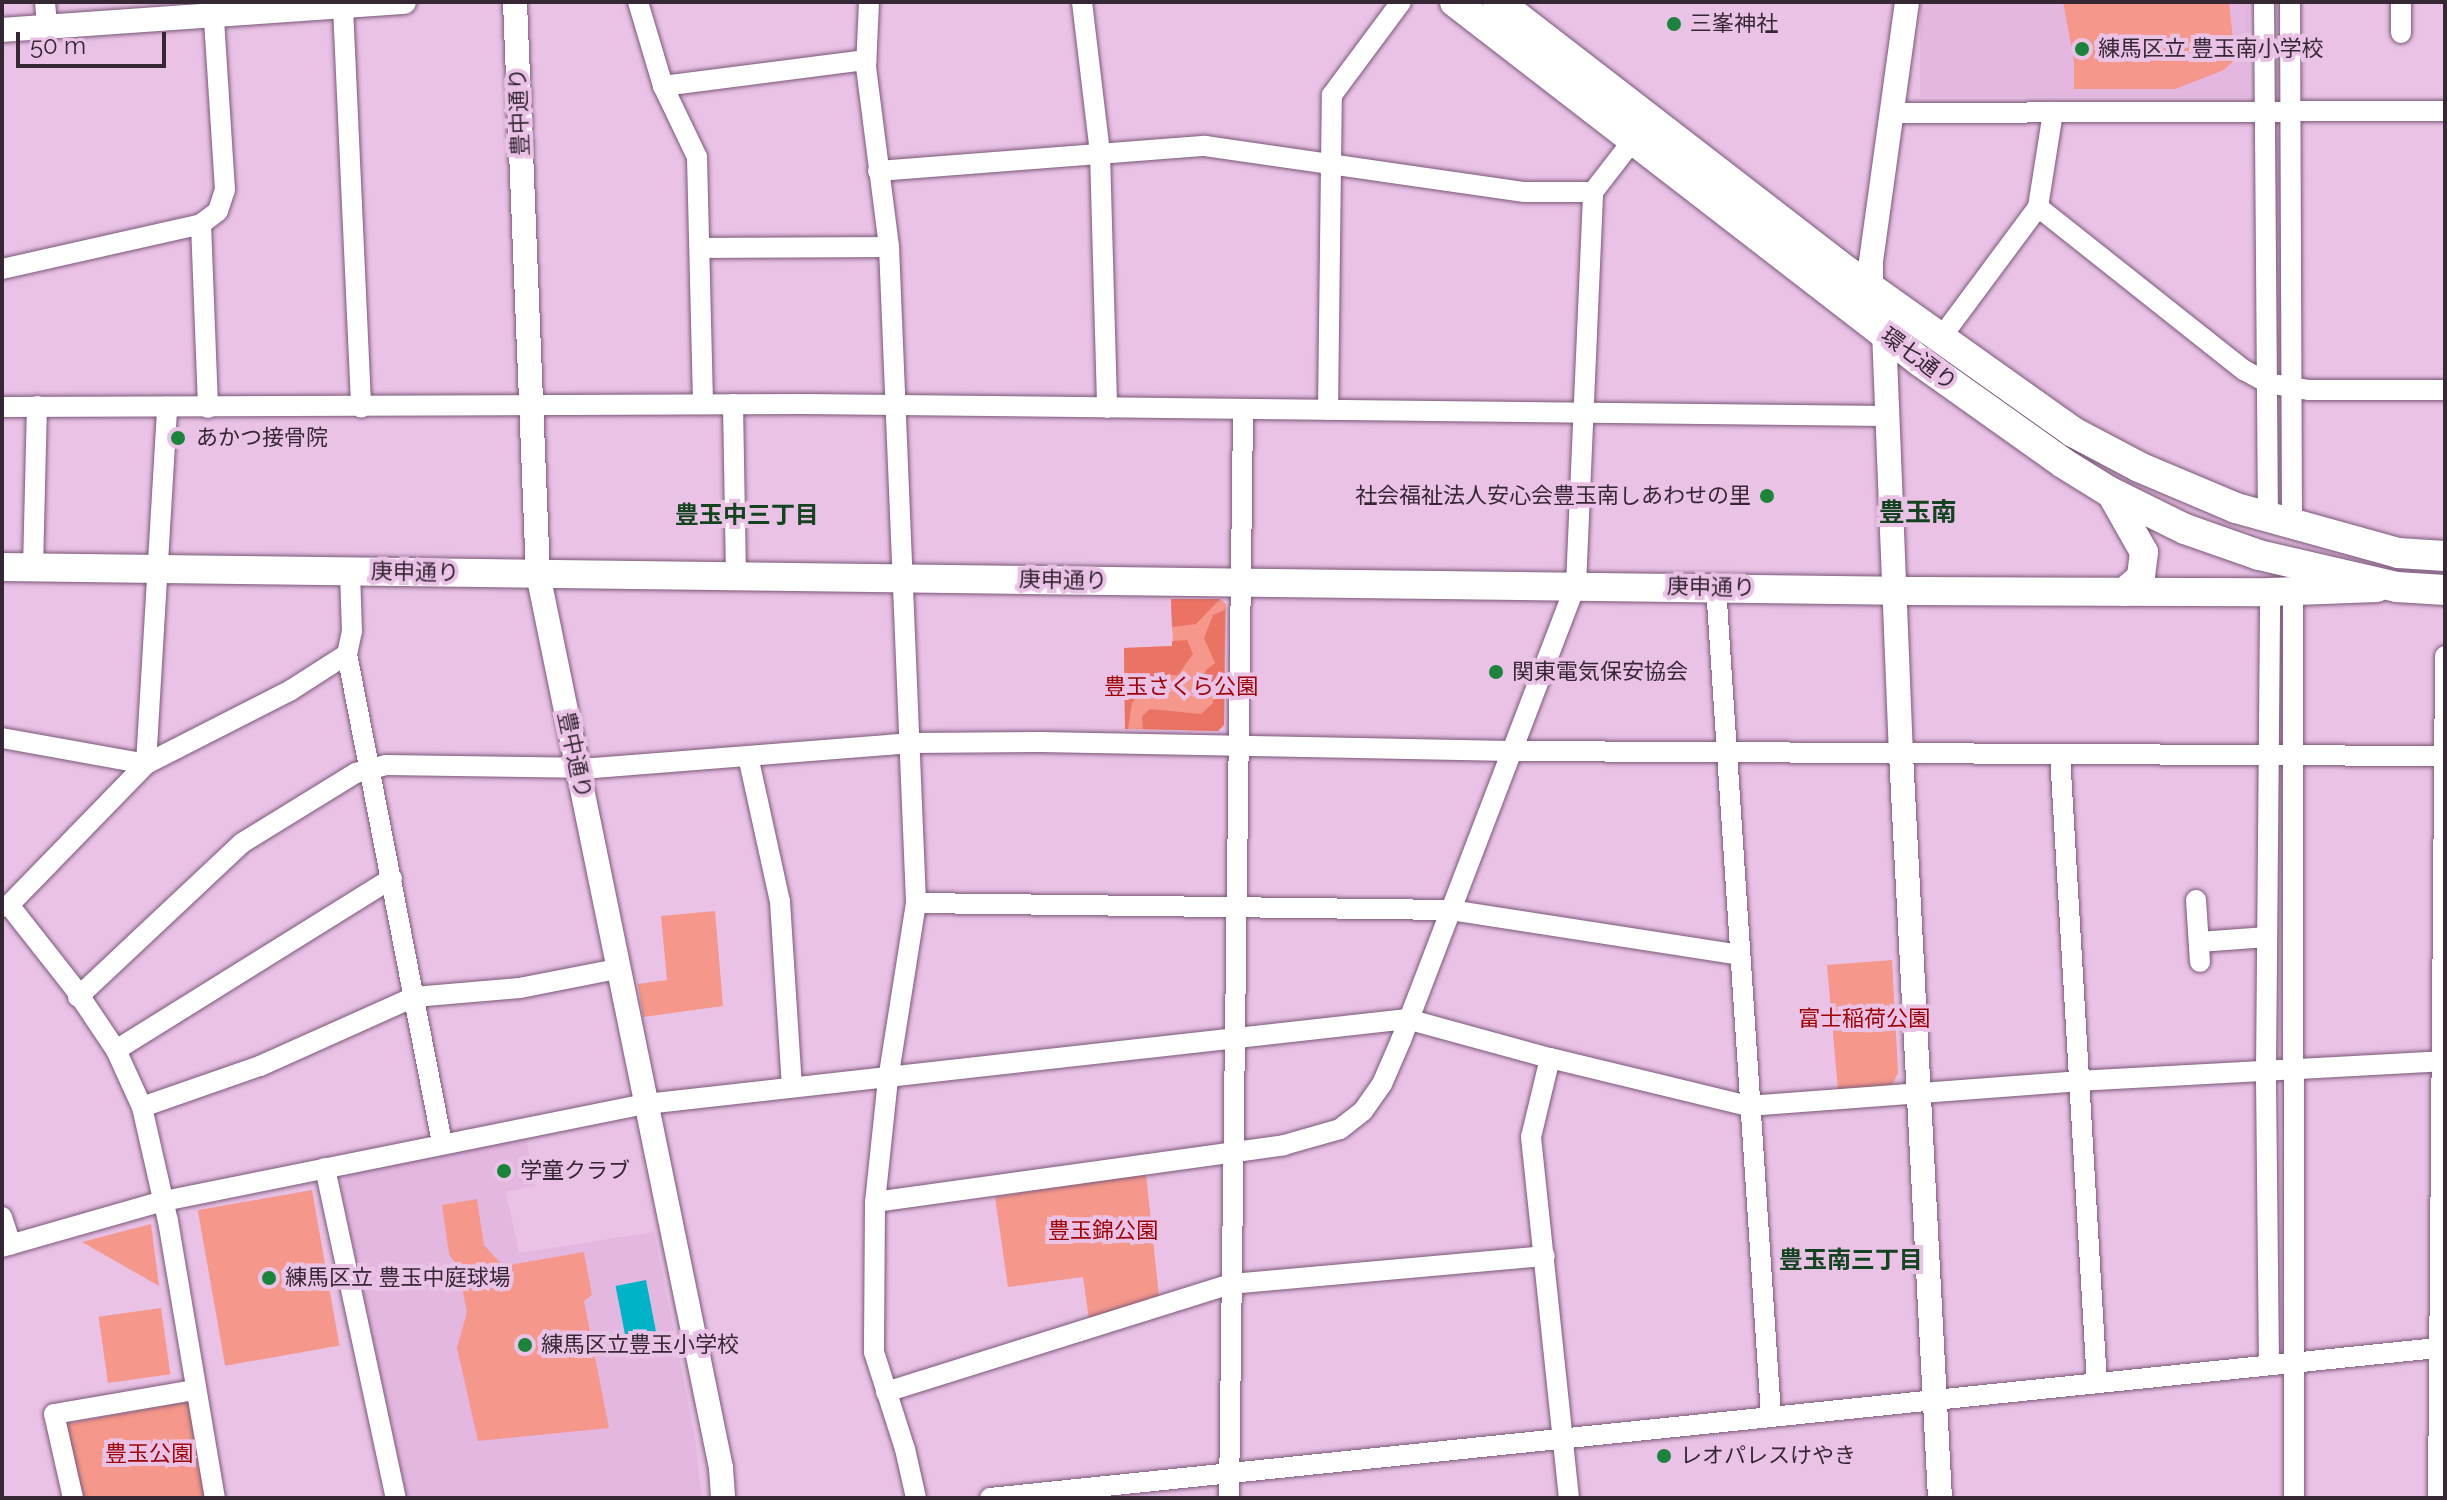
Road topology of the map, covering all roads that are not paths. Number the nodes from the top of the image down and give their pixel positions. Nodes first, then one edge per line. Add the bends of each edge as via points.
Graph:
1 (393, 2) edge
2 (515, 2) edge
3 (638, 2) edge
4 (869, 2) edge
5 (1082, 2) edge
6 (1401, 2) edge
7 (1455, 2) edge
8 (1498, 2) edge
9 (1907, 2) edge
10 (2264, 2) edge
11 (2290, 2) edge
12 (2401, 2) edge
13 (343, 7) junction
14 (213, 9) edge
15 (46, 14) edge
16 (2, 30) edge
17 (2401, 33) dead end
18 (866, 60) junction
19 (663, 86) junction
20 (2265, 110) junction
21 (2290, 110) junction
22 (2445, 111) edge
23 (2053, 112) junction
24 (1892, 113) junction
25 (1633, 140) junction
26 (1100, 153) junction
27 (1332, 162) junction
28 (878, 171) junction
29 (1593, 192) junction
30 (2038, 207) junction
31 (201, 224) junction
32 (889, 247) junction
33 (700, 248) junction
34 (2, 269) edge
35 (1871, 288) junction
36 (1884, 332) junction
37 (1940, 339) junction
38 (2267, 383) junction
39 (2291, 387) junction
40 (2445, 390) edge
41 (703, 404) junction
42 (733, 404) junction
43 (37, 406) junction
44 (530, 406) junction
45 (895, 406) junction
46 (2, 407) edge
47 (167, 407) junction
48 (208, 408) junction
49 (361, 408) junction
50 (1107, 408) junction
51 (1243, 409) junction
52 (1328, 410) junction
53 (1582, 413) junction
54 (1885, 416) junction
55 (2110, 492) junction
56 (2280, 522) junction
57 (2445, 556) edge
58 (2, 567) edge
59 (33, 568) junction
60 (158, 568) junction
61 (350, 572) junction
62 (538, 574) junction
63 (736, 576) junction
64 (903, 580) junction
65 (1240, 583) junction
66 (1576, 585) junction
67 (1716, 587) junction
68 (2397, 587) junction
69 (1893, 590) junction
70 (2445, 590) edge
71 (2281, 591) junction
72 (2124, 592) junction
73 (347, 654) junction
74 (2445, 656) edge
75 (2, 738) edge
76 (910, 743) junction
77 (1238, 745) junction
78 (1511, 751) junction
79 (1725, 752) junction
80 (1901, 754) junction
81 (2060, 755) junction
82 (748, 756) junction
83 (2269, 756) junction
84 (2293, 756) junction
85 (2444, 756) edge
86 (146, 764) junction
87 (577, 766) junction
88 (372, 768) junction
89 (392, 878) junction
90 (2196, 900) dead end
91 (916, 903) junction
92 (6, 906) edge
93 (1236, 908) junction
94 (1450, 910) junction
95 (2267, 937) junction
96 (1740, 955) junction
97 (617, 969) junction
98 (78, 997) junction
99 (414, 997) junction
100 (1407, 1019) junction
101 (1234, 1040) junction
102 (116, 1050) junction
103 (1550, 1058) junction
104 (2442, 1062) edge
105 (2296, 1068) junction
106 (2266, 1070) junction
107 (888, 1079) junction
108 (2078, 1081) junction
109 (792, 1086) junction
110 (1918, 1092) junction
111 (646, 1104) junction
112 (1748, 1106) junction
113 (142, 1107) junction
114 (442, 1143) junction
115 (1233, 1152) junction
116 (325, 1168) junction
117 (164, 1201) junction
118 (875, 1202) junction
119 (2, 1217) edge
120 (7, 1246) edge
121 (1545, 1256) junction
122 (1231, 1284) junction
123 (2442, 1348) edge
124 (2294, 1362) junction
125 (2269, 1365) junction
126 (2097, 1383) junction
127 (195, 1390) junction
128 (886, 1392) junction
129 (1935, 1399) junction
130 (1771, 1415) junction
131 (1562, 1438) junction
132 (1229, 1474) junction
133 (73, 1498) edge
134 (215, 1498) edge
135 (396, 1498) edge
136 (723, 1498) edge
137 (916, 1498) edge
138 (990, 1498) edge
139 (1229, 1498) edge
140 (1569, 1498) edge
141 (1940, 1498) edge
142 (2294, 1498) edge
143 (2438, 1498) edge

1 - 13 street
2 - 44 street, 豊中通り
3 - 19 street
4 - 18 street
5 - 26 street
6 - 27 street via 1333,90
7 - 25 main road, 環七通り
8 - 35 main road, 環七通り
9 - 24 street
10 - 20 street
11 - 21 street
12 - 17 street
13 - 14 street
13 - 49 street
14 - 15 street
14 - 31 street via 225,190 218,211
15 - 16 street
18 - 19 street
18 - 28 street
19 - 33 street via 697,157
20 - 21 street
20 - 23 street
20 - 38 street
21 - 22 street
21 - 39 street
23 - 24 street
23 - 30 street
24 - 35 street
25 - 29 street
25 - 36 main road, 環七通り
26 - 27 street via 1205,146
26 - 28 street
26 - 50 street
27 - 29 street via 1525,192
27 - 52 street
28 - 32 street
29 - 53 street
30 - 37 street
30 - 38 street
31 - 34 street
31 - 48 street
32 - 33 street
32 - 45 street
33 - 41 street
35 - 36 street
35 - 37 main road, 環七通り
36 - 54 street
36 - 55 main road, 環七通り
37 - 56 main road, 環七通り via 2073,432 2197,493
38 - 39 street
38 - 56 street
39 - 40 street
39 - 56 street
41 - 42 street
41 - 44 street
42 - 45 street
42 - 63 street
43 - 46 street
43 - 47 street
43 - 59 street
44 - 49 street
44 - 62 street, 豊中通り
45 - 50 street
45 - 64 street
47 - 48 street
47 - 60 street
48 - 49 street
50 - 51 street
51 - 52 street
51 - 65 street
52 - 53 street
53 - 54 street
53 - 66 street
54 - 69 street
55 - 68 main road, 環七通り via 2185,529 2246,551
55 - 72 main road via 2144,552 2141,577
56 - 57 main road, 環七通り via 2398,553
58 - 59 main road, 庚申通り
59 - 60 main road, 庚申通り
60 - 61 main road, 庚申通り
60 - 86 street
61 - 62 main road, 庚申通り
61 - 73 street via 352,631
62 - 63 main road, 庚申通り
62 - 87 street, 豊中通り
63 - 64 main road, 庚申通り
64 - 65 main road, 庚申通り
64 - 76 street
65 - 66 main road, 庚申通り
65 - 77 street
66 - 67 main road, 庚申通り
66 - 78 street
67 - 69 main road, 庚申通り
67 - 79 street
68 - 70 main road, 環七通り
68 - 71 main road, 庚申通り
69 - 72 main road, 庚申通り
69 - 80 street
71 - 72 main road, 庚申通り
71 - 83 street
71 - 84 street
73 - 86 street via 291,690
73 - 88 street
74 - 85 street
75 - 86 street
76 - 77 street
76 - 82 street
76 - 91 street
77 - 78 street
77 - 93 street
78 - 79 street
78 - 94 street
79 - 80 street
79 - 96 street
80 - 81 street
80 - 110 street
81 - 83 street
81 - 108 street
82 - 87 street
82 - 109 street via 780,902
83 - 84 street
83 - 95 street
84 - 85 street
84 - 105 street
85 - 104 street
86 - 92 street
87 - 88 street
87 - 97 street, 豊中通り
88 - 89 street
88 - 98 street via 242,843
89 - 99 street
89 - 102 street
90 - 95 street via 2199,952
91 - 93 street
91 - 107 street
92 - 98 street
93 - 94 street
93 - 101 street
94 - 96 street
94 - 100 street
95 - 106 street
96 - 112 street
97 - 99 street via 520,988
97 - 111 street, 豊中通り
98 - 102 street
99 - 113 street via 260,1066
99 - 114 street
100 - 101 street
100 - 103 street
100 - 115 street via 1382,1084 1363,1111 1340,1129
101 - 107 street
101 - 115 street
102 - 113 street
103 - 112 street
103 - 121 street via 1531,1137
104 - 105 street
104 - 123 street
105 - 106 street
105 - 124 street
106 - 108 street
106 - 125 street
107 - 109 street
107 - 118 street
108 - 110 street
108 - 126 street
109 - 111 street
110 - 112 street
110 - 129 street
111 - 114 street
111 - 136 street, 豊中通り
112 - 130 street
113 - 117 street
114 - 116 street
115 - 118 street
115 - 122 street
116 - 117 street
116 - 135 street
117 - 120 street
117 - 127 street
118 - 128 street via 874,1352
119 - 120 street
121 - 122 street
121 - 131 street
122 - 128 street
122 - 132 street
123 - 124 street
123 - 143 street
124 - 125 street
124 - 142 street
125 - 126 street
126 - 129 street
127 - 133 street via 54,1414
127 - 134 street
128 - 137 street
129 - 130 street
129 - 141 street
130 - 131 street
131 - 132 street
131 - 140 street
132 - 138 street
132 - 139 street

